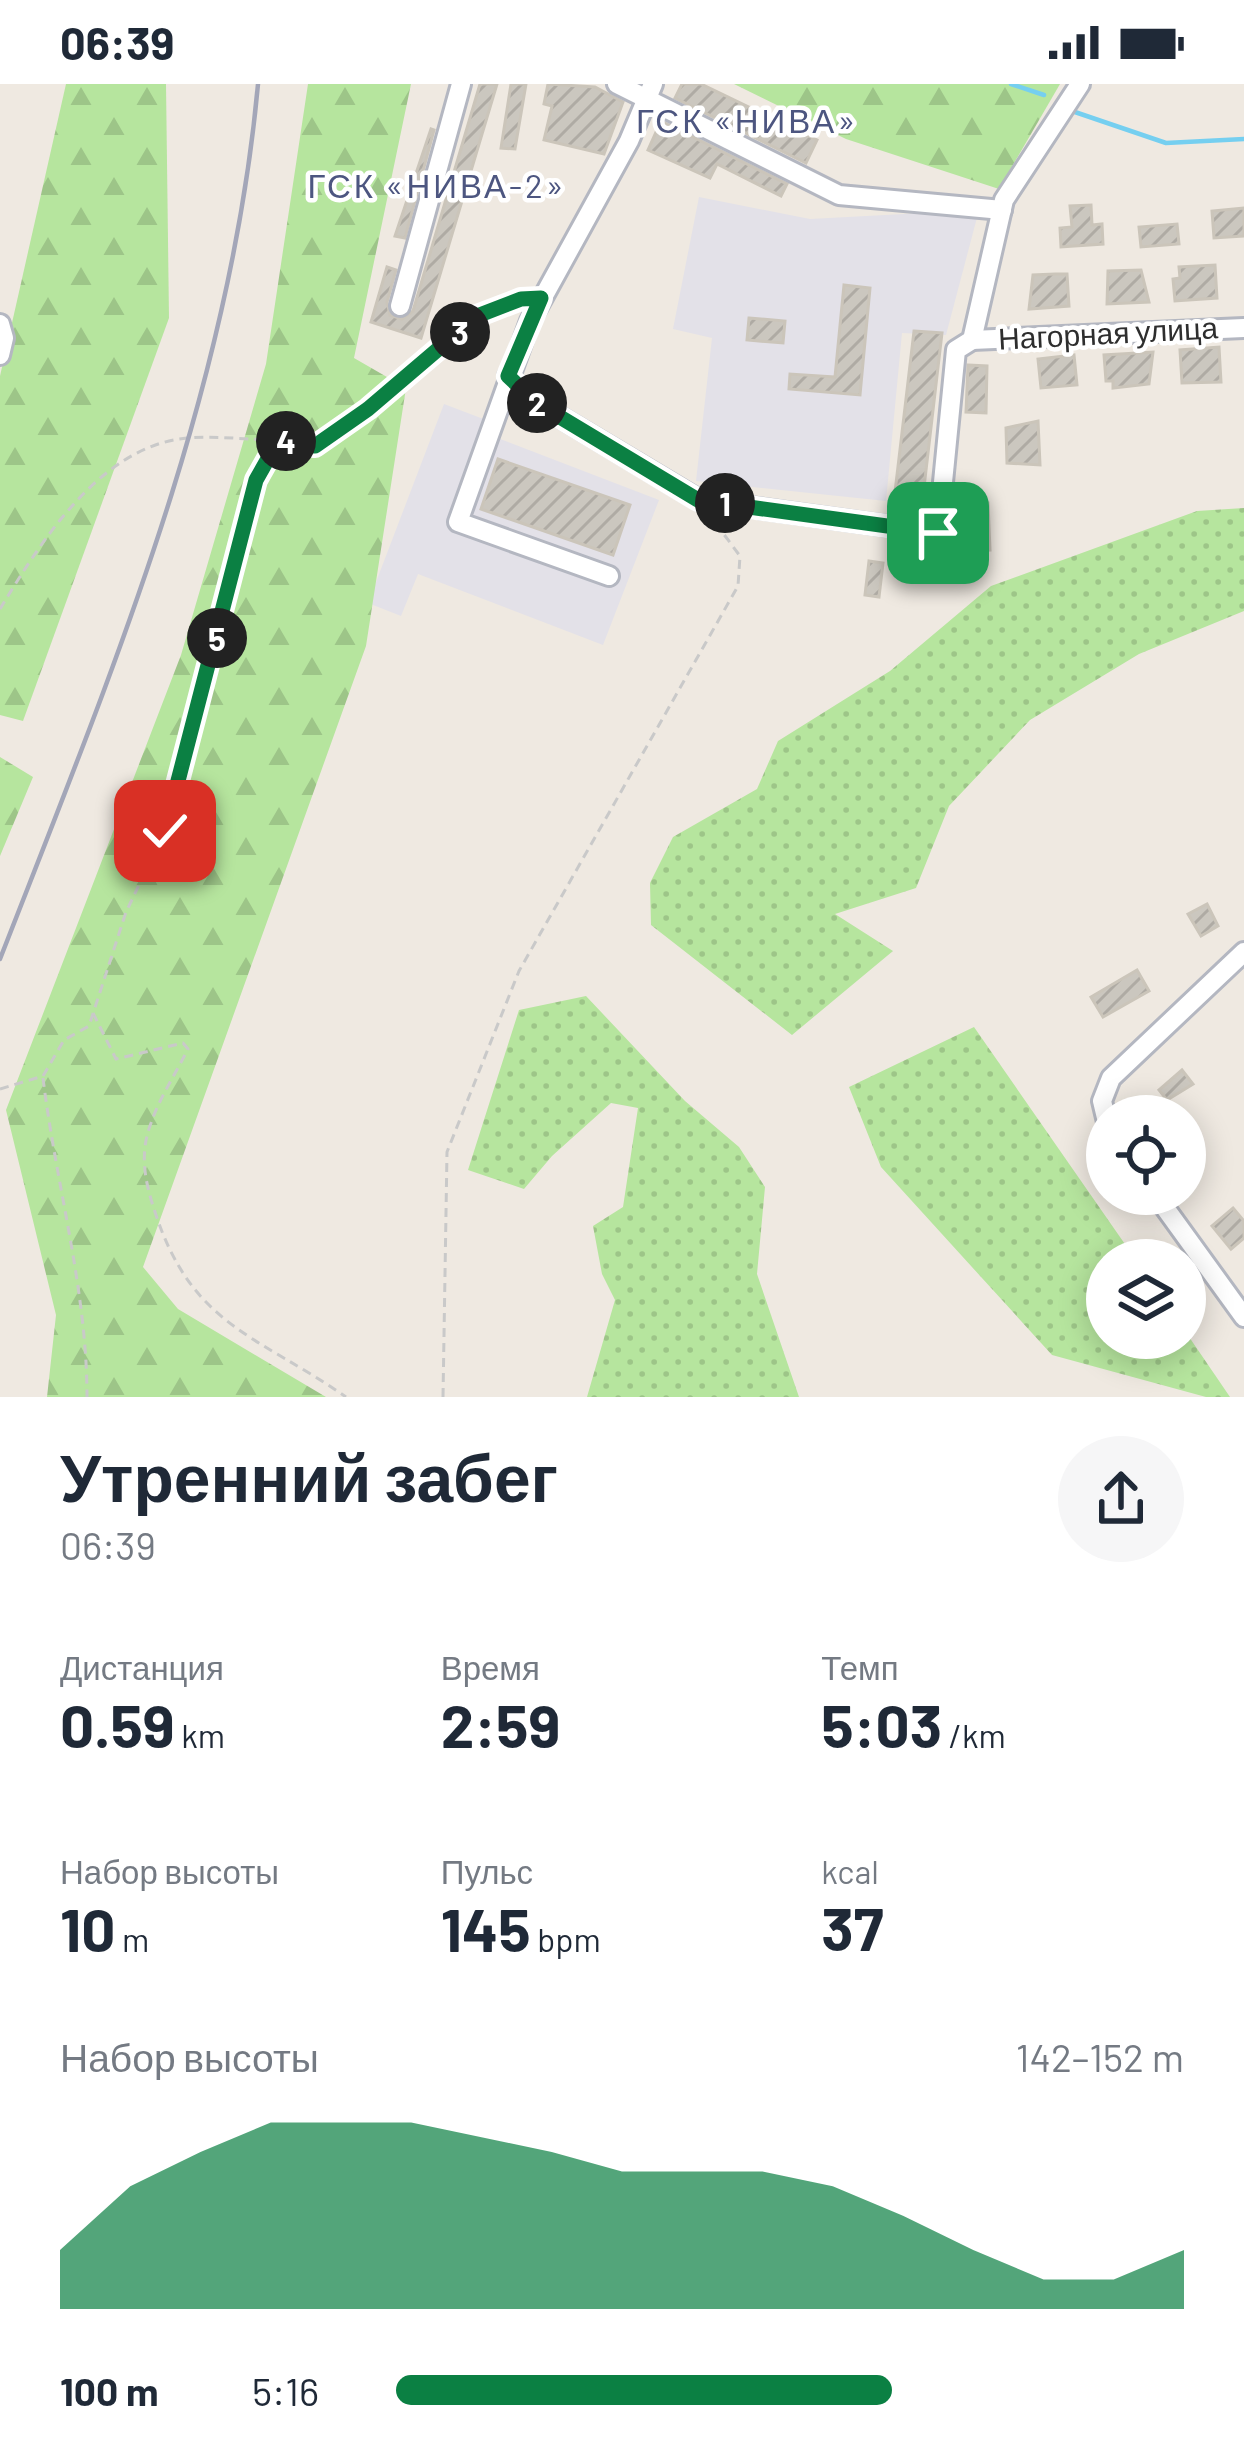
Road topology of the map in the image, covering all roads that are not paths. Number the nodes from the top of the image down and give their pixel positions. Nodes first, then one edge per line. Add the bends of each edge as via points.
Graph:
1 (461, 84) edge
2 (617, 84) edge
3 (1080, 84) edge
4 (651, 91) edge
5 (1002, 210) junction
6 (400, 306) dead end
7 (0, 324) edge
8 (1244, 328) edge
9 (971, 340) junction
10 (0, 356) edge
11 (508, 376) junction
12 (609, 576) dead end
13 (1244, 952) edge
14 (1104, 1095) edge
15 (1170, 1215) edge
16 (1244, 1317) edge

1 - 6 street
2 - 4 street
3 - 5 street
4 - 5 street via 839,195
4 - 11 street
5 - 9 street
7 - 10 street
8 - 9 street, Нагорная улица
9 - 11 street via 956,350 938,533 698,500 535,402
11 - 12 street via 458,522
13 - 14 street via 1111,1078
15 - 16 street

